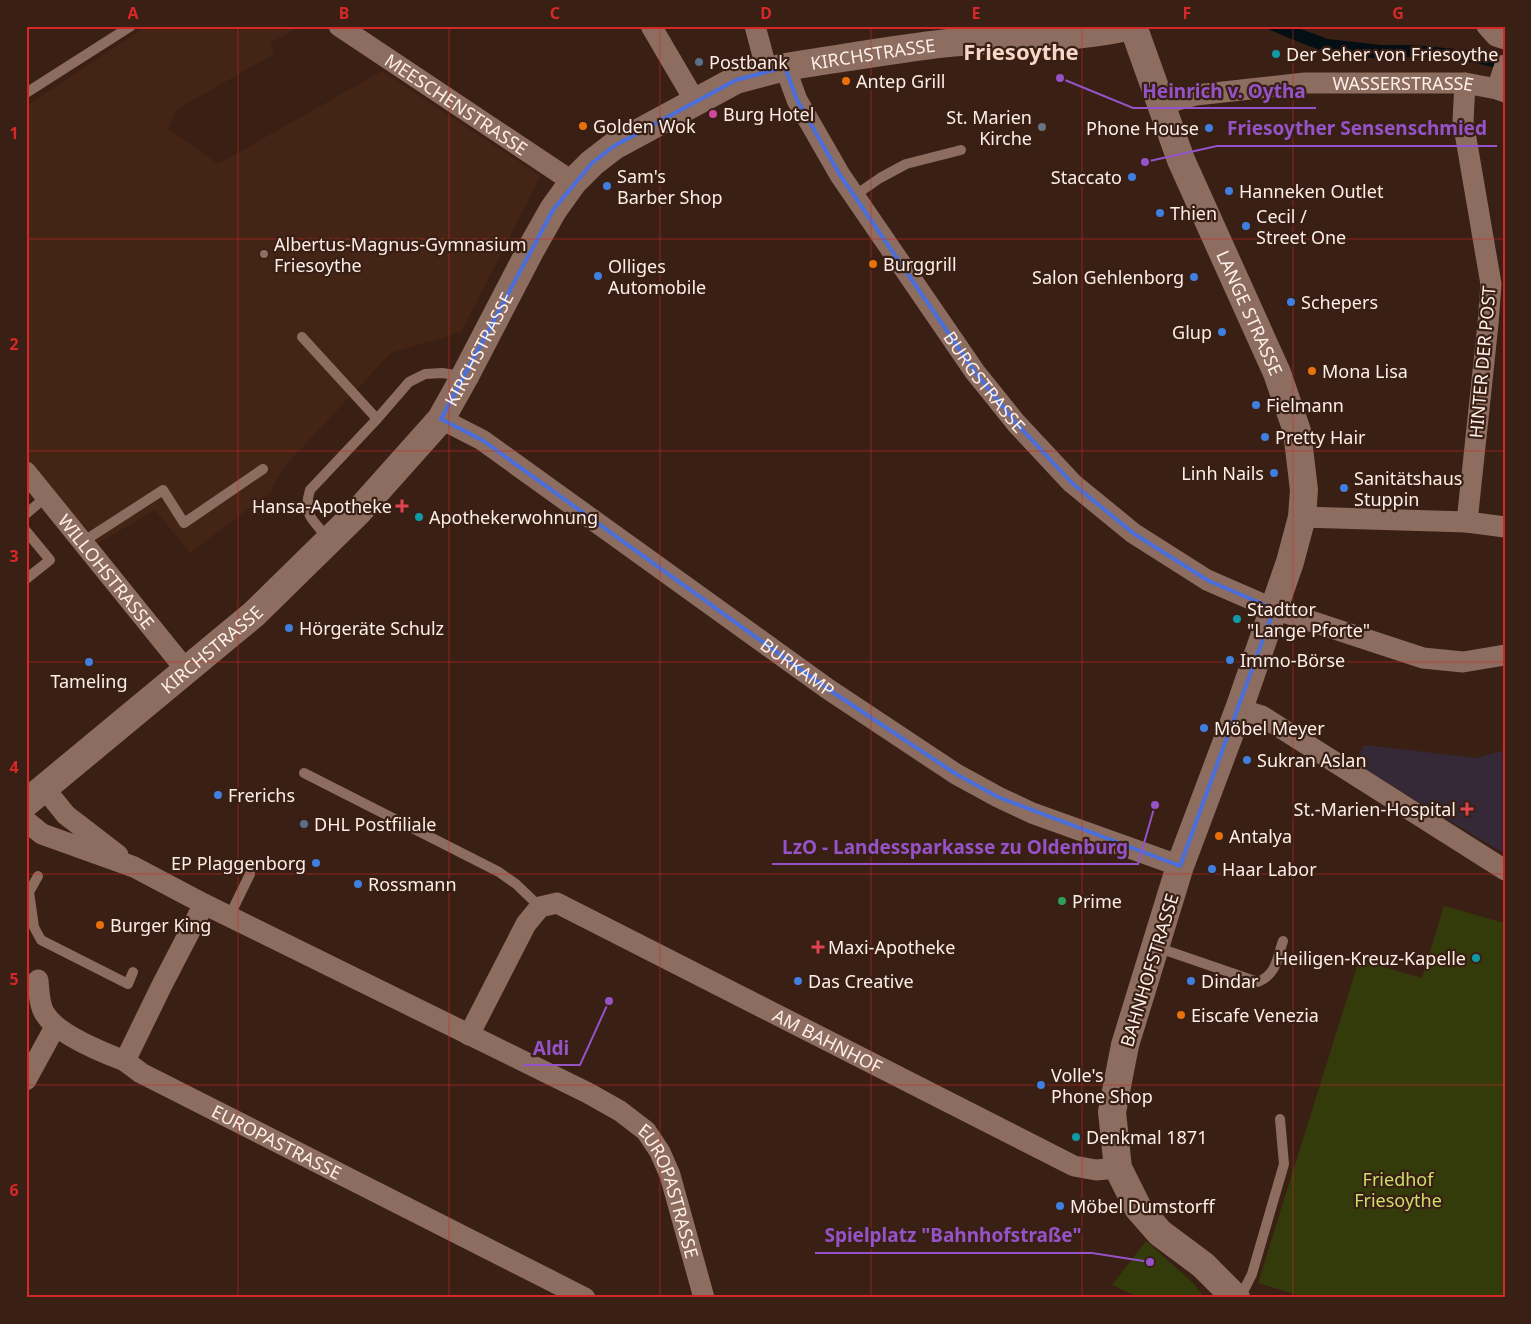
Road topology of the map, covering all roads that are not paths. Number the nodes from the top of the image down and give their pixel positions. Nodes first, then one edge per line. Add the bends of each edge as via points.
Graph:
1 (131, 26) edge
2 (339, 26) edge
3 (651, 26) edge
4 (755, 26) edge
5 (1132, 26) edge
6 (1487, 26) edge
7 (1083, 30) edge
8 (1505, 39) edge
9 (776, 69) junction
10 (1502, 81) edge
11 (1465, 84) junction
12 (26, 93) edge
13 (695, 101) junction
14 (1160, 105) junction
15 (961, 150) dead end
16 (573, 182) junction
17 (854, 196) junction
18 (302, 337) dead end
19 (465, 376) junction
20 (377, 419) junction
21 (441, 419) junction
22 (264, 469) dead end
23 (26, 472) edge
24 (47, 496) junction
25 (26, 514) edge
26 (1302, 517) junction
27 (1467, 522) junction
28 (1505, 527) edge
29 (26, 531) edge
30 (330, 540) junction
31 (84, 541) junction
32 (26, 579) edge
33 (1274, 609) junction
34 (1505, 655) edge
35 (186, 670) junction
36 (1239, 709) junction
37 (304, 773) dead end
38 (35, 796) edge
39 (26, 821) edge
40 (1180, 866) junction
41 (134, 867) junction
42 (1505, 870) edge
43 (250, 874) dead end
44 (38, 876) dead end
45 (204, 904) junction
46 (540, 907) junction
47 (229, 917) junction
48 (1282, 940) dead end
49 (1156, 947) junction
50 (133, 972) dead end
51 (34, 990) edge
52 (55, 1027) junction
53 (469, 1035) junction
54 (125, 1061) junction
55 (26, 1080) edge
56 (1280, 1119) dead end
57 (1118, 1168) junction
58 (1236, 1297) edge
59 (585, 1298) edge
60 (704, 1298) edge

1 - 12 lane
2 - 16 street, MEESCHENSTRASSE
3 - 13 street
4 - 9 street, BURGSTRASSE
5 - 7 street, KIRCHSTRASSE via 1109,31
5 - 14 street, LANGE STRASSE
6 - 8 street via 1496,36
7 - 9 street, KIRCHSTRASSE via 948,44
9 - 13 street, KIRCHSTRASSE via 736,80
9 - 17 street, BURGSTRASSE
10 - 11 street, WASSERSTRASSE
11 - 14 street, WASSERSTRASSE via 1305,83 1196,94
11 - 27 street, HINTER DER POST via 1463,121 1490,284
13 - 16 street, KIRCHSTRASSE via 614,146
14 - 26 street, LANGE STRASSE via 1180,160 1277,373 1297,431 1304,490
15 - 17 lane via 906,164
16 - 19 street, KIRCHSTRASSE via 531,249
17 - 33 street, BURGSTRASSE via 975,372 1016,423 1072,483 1133,533 1173,560 1207,580
18 - 20 lane
19 - 20 lane via 425,374 408,382
19 - 21 street, KIRCHSTRASSE
20 - 30 lane via 310,490 306,504 308,514
21 - 30 street, KIRCHSTRASSE
21 - 40 street, BURKAMP via 482,440 828,689 956,774 1032,813
22 - 31 lane via 184,523 163,490
23 - 24 street, WILLOHSTRASSE
24 - 25 lane
24 - 31 street, WILLOHSTRASSE
26 - 27 street
26 - 33 street, LANGE STRASSE
27 - 28 street
29 - 32 lane via 50,560
30 - 35 street, KIRCHSTRASSE via 254,614
31 - 35 street, WILLOHSTRASSE
33 - 34 street via 1423,658 1463,662
33 - 36 street, BAHNHOFSTRASSE
35 - 38 street, KIRCHSTRASSE
36 - 40 street, BAHNHOFSTRASSE
36 - 42 street via 1262,716
37 - 46 lane via 499,872
38 - 41 street, EUROPASTRASSE via 66,815
39 - 41 street, EUROPASTRASSE via 42,834
40 - 49 street, BAHNHOFSTRASSE
41 - 45 street, EUROPASTRASSE
43 - 47 lane
44 - 50 lane via 29,892 34,927 41,940 128,984
45 - 47 street, EUROPASTRASSE
45 - 54 street
46 - 53 street via 526,924
46 - 57 street, AM BAHNHOF via 557,903 1074,1166 1096,1170
47 - 53 street, EUROPASTRASSE
48 - 49 lane via 1272,973 1258,982
49 - 57 street, BAHNHOFSTRASSE via 1125,1045 1112,1112
51 - 52 street via 44,1014
52 - 54 street, EUROPASTRASSE
52 - 55 street
53 - 60 street, EUROPASTRASSE via 588,1092 646,1131 670,1175
54 - 59 street, EUROPASTRASSE
56 - 58 lane via 1284,1164 1252,1274
57 - 58 street, BAHNHOFSTRASSE via 1138,1208 1160,1233 1203,1265

